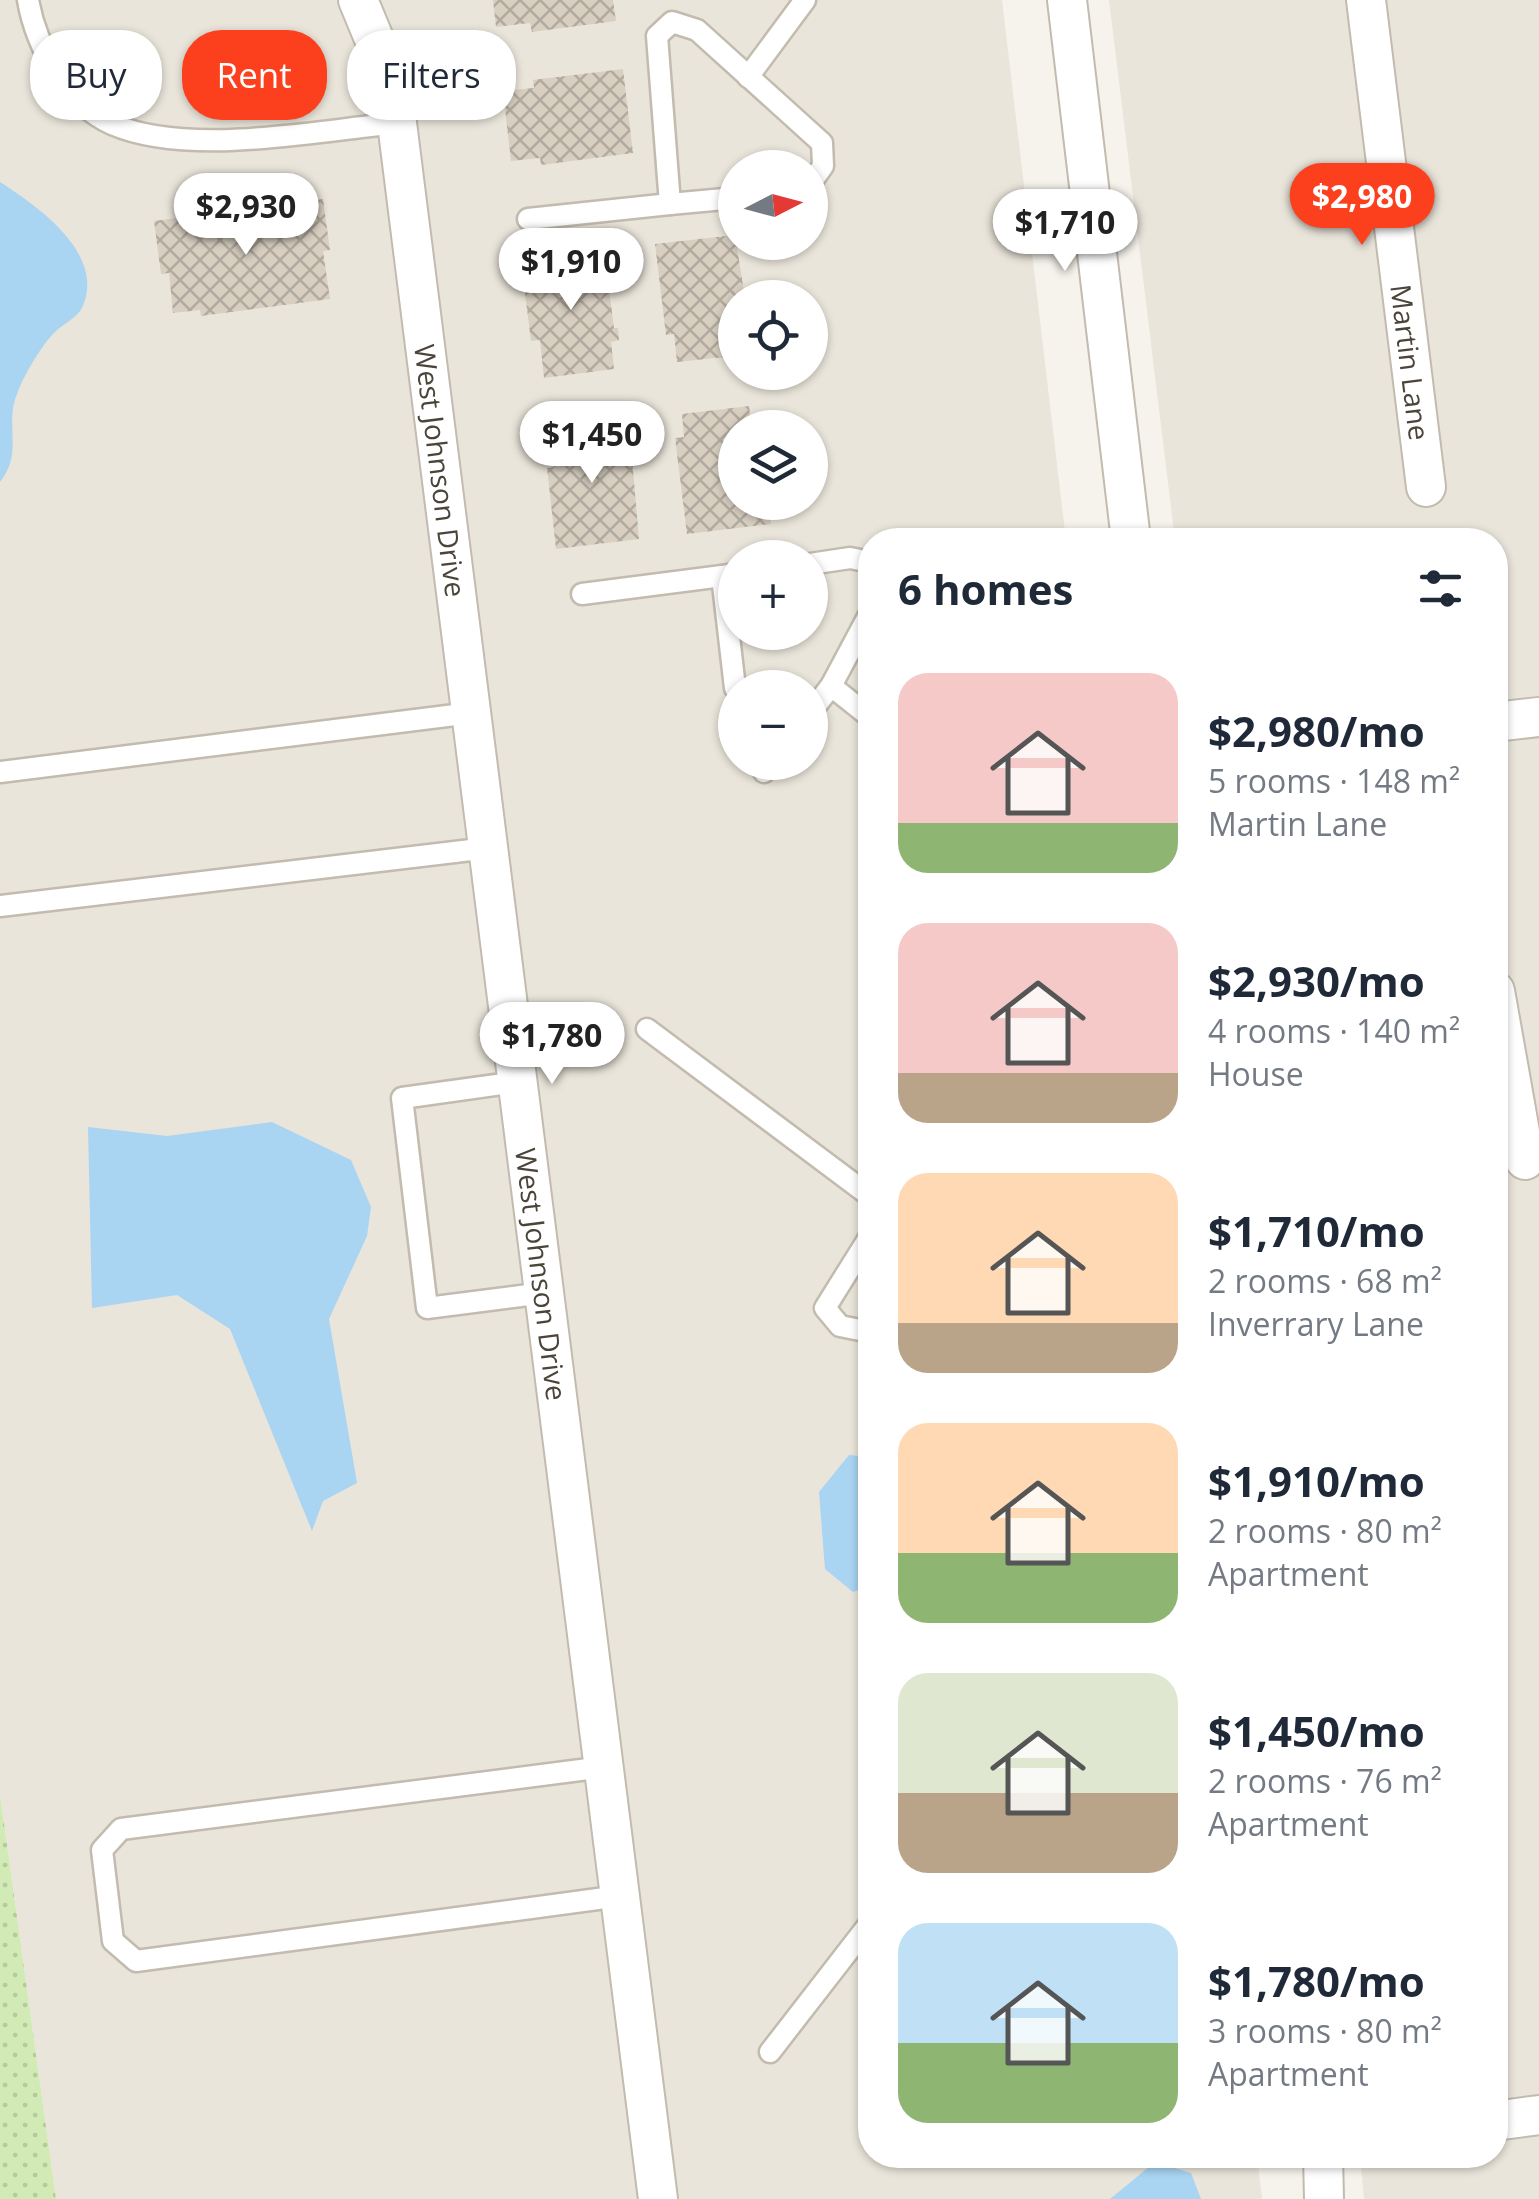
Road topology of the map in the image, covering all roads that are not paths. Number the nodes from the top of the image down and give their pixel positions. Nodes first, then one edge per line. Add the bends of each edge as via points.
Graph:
1 (28, 0) edge
2 (358, 0) edge
3 (805, 0) edge
4 (1067, 0) edge
5 (1366, 0) edge
6 (748, 77) junction
7 (397, 123) junction
8 (823, 150) edge
9 (718, 200) edge
10 (670, 204) junction
11 (528, 218) dead end
12 (1426, 487) dead end
13 (1130, 528) edge
14 (858, 560) edge
15 (828, 561) edge
16 (718, 576) edge
17 (582, 594) dead end
18 (858, 635) edge
19 (831, 686) junction
20 (828, 690) edge
21 (858, 707) edge
22 (471, 714) junction
23 (1539, 717) edge
24 (1508, 721) edge
25 (0, 772) edge
26 (488, 848) junction
27 (0, 906) edge
28 (647, 1029) dead end
29 (1508, 1079) edge
30 (517, 1082) junction
31 (1520, 1161) edge
32 (858, 1187) edge
33 (858, 1255) edge
34 (544, 1294) junction
35 (858, 1330) edge
36 (604, 1767) junction
37 (620, 1896) junction
38 (858, 1939) edge
39 (770, 2052) dead end
40 (1539, 2115) edge
41 (1508, 2119) edge
42 (1323, 2168) edge
43 (658, 2199) edge
44 (1324, 2199) edge

1 - 7 lane via 48,57 78,100 112,124 175,139 226,139
2 - 7 street, West Johnson Drive via 387,70
3 - 6 lane
4 - 13 street
5 - 12 street, Martin Lane
6 - 8 lane
6 - 10 lane via 697,30 672,22 656,36
7 - 22 street, West Johnson Drive
9 - 10 lane
10 - 11 lane
14 - 15 lane
16 - 17 lane
18 - 19 lane
19 - 20 lane
19 - 21 lane
22 - 25 lane
22 - 26 street, West Johnson Drive
23 - 24 street
26 - 27 lane
26 - 30 street, West Johnson Drive
28 - 32 lane
29 - 31 street
30 - 34 street, West Johnson Drive
30 - 34 lane via 402,1098 427,1308
33 - 35 lane via 825,1308 840,1326
34 - 36 street, West Johnson Drive
36 - 37 street, West Johnson Drive
36 - 37 lane via 120,1829 102,1850 110,1922 113,1940 136,1961
37 - 43 street, West Johnson Drive
38 - 39 lane
40 - 41 street
42 - 44 street

